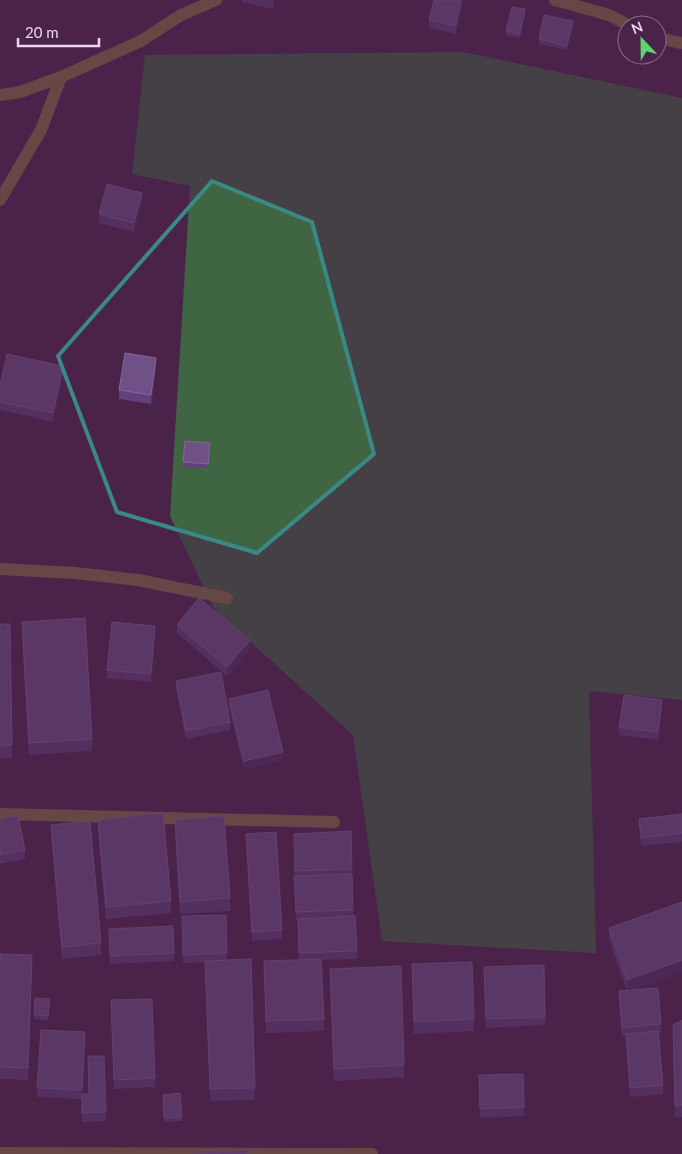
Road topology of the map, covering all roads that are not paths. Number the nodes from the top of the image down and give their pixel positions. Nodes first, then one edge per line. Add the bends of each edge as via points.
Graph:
1 (216, 0) edge
2 (555, 0) edge
3 (617, 19) edge
4 (667, 40) edge
5 (682, 43) edge
6 (61, 77) junction
7 (0, 95) edge
8 (0, 200) edge
9 (0, 569) edge
10 (227, 598) dead end
11 (0, 814) edge
12 (334, 822) dead end
13 (0, 1153) edge
14 (372, 1154) edge

1 - 6 street via 181,15 141,41
2 - 3 street
4 - 5 street
6 - 7 street via 20,92
6 - 8 street via 41,130
9 - 10 street via 138,580
11 - 12 street
13 - 14 street

